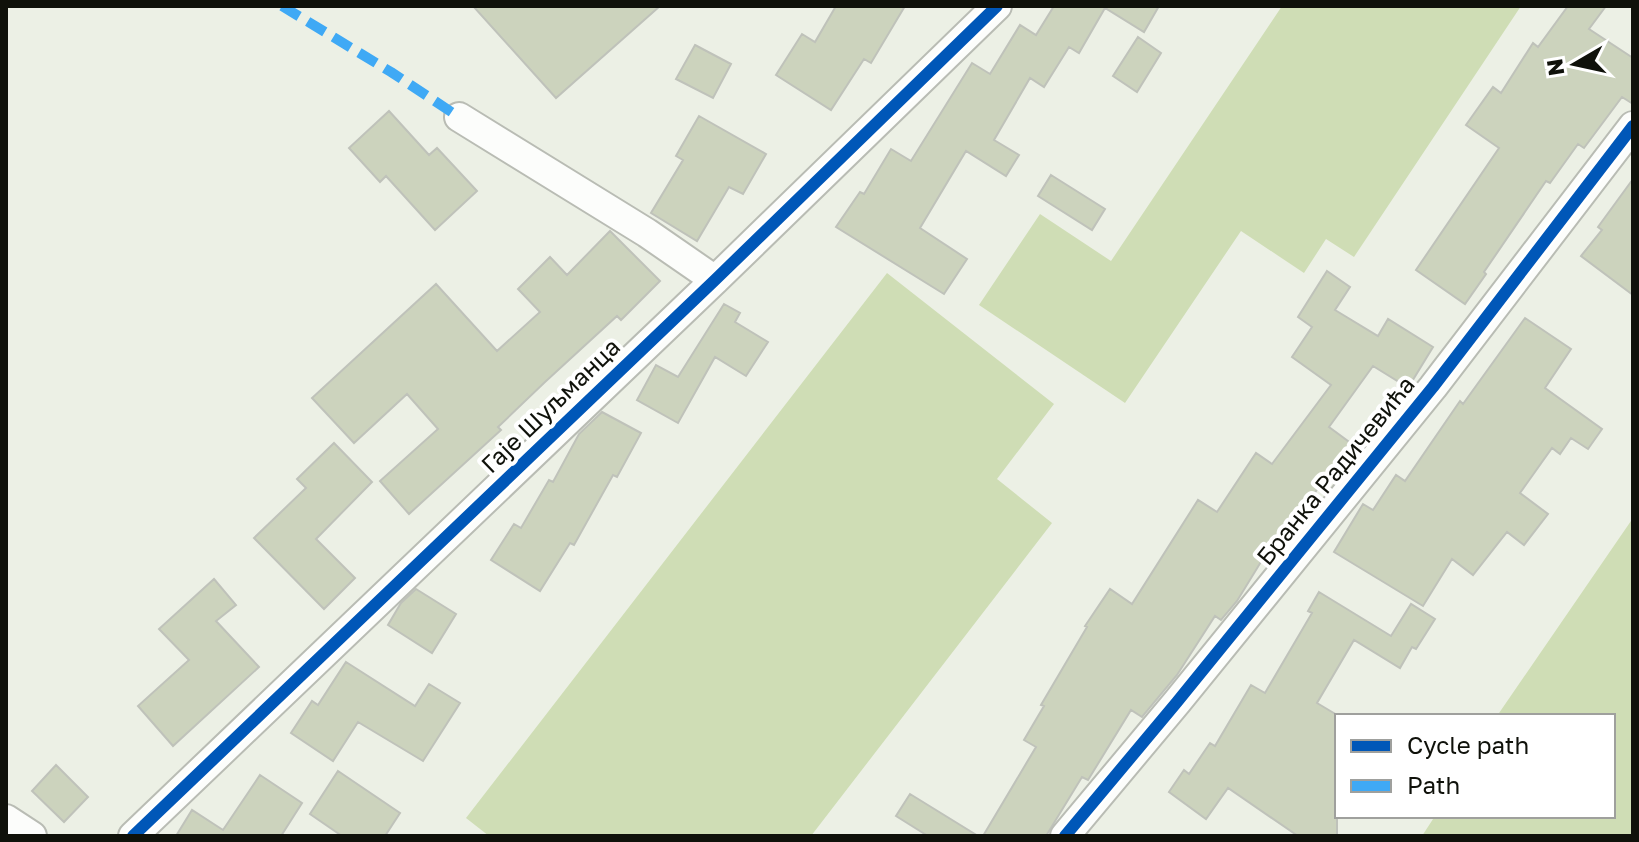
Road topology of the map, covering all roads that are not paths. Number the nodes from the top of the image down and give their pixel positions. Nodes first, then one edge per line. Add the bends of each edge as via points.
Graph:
1 (997, 6) edge
2 (459, 117) dead end
3 (1633, 126) edge
4 (715, 280) junction
5 (6, 819) edge
6 (32, 836) edge
7 (133, 836) edge
8 (1065, 836) edge

1 - 4 street, Гаје Шуљманца
2 - 4 street
3 - 8 street, Бранка Радичевића via 1433,387
4 - 7 street, Гаје Шуљманца
5 - 6 street

